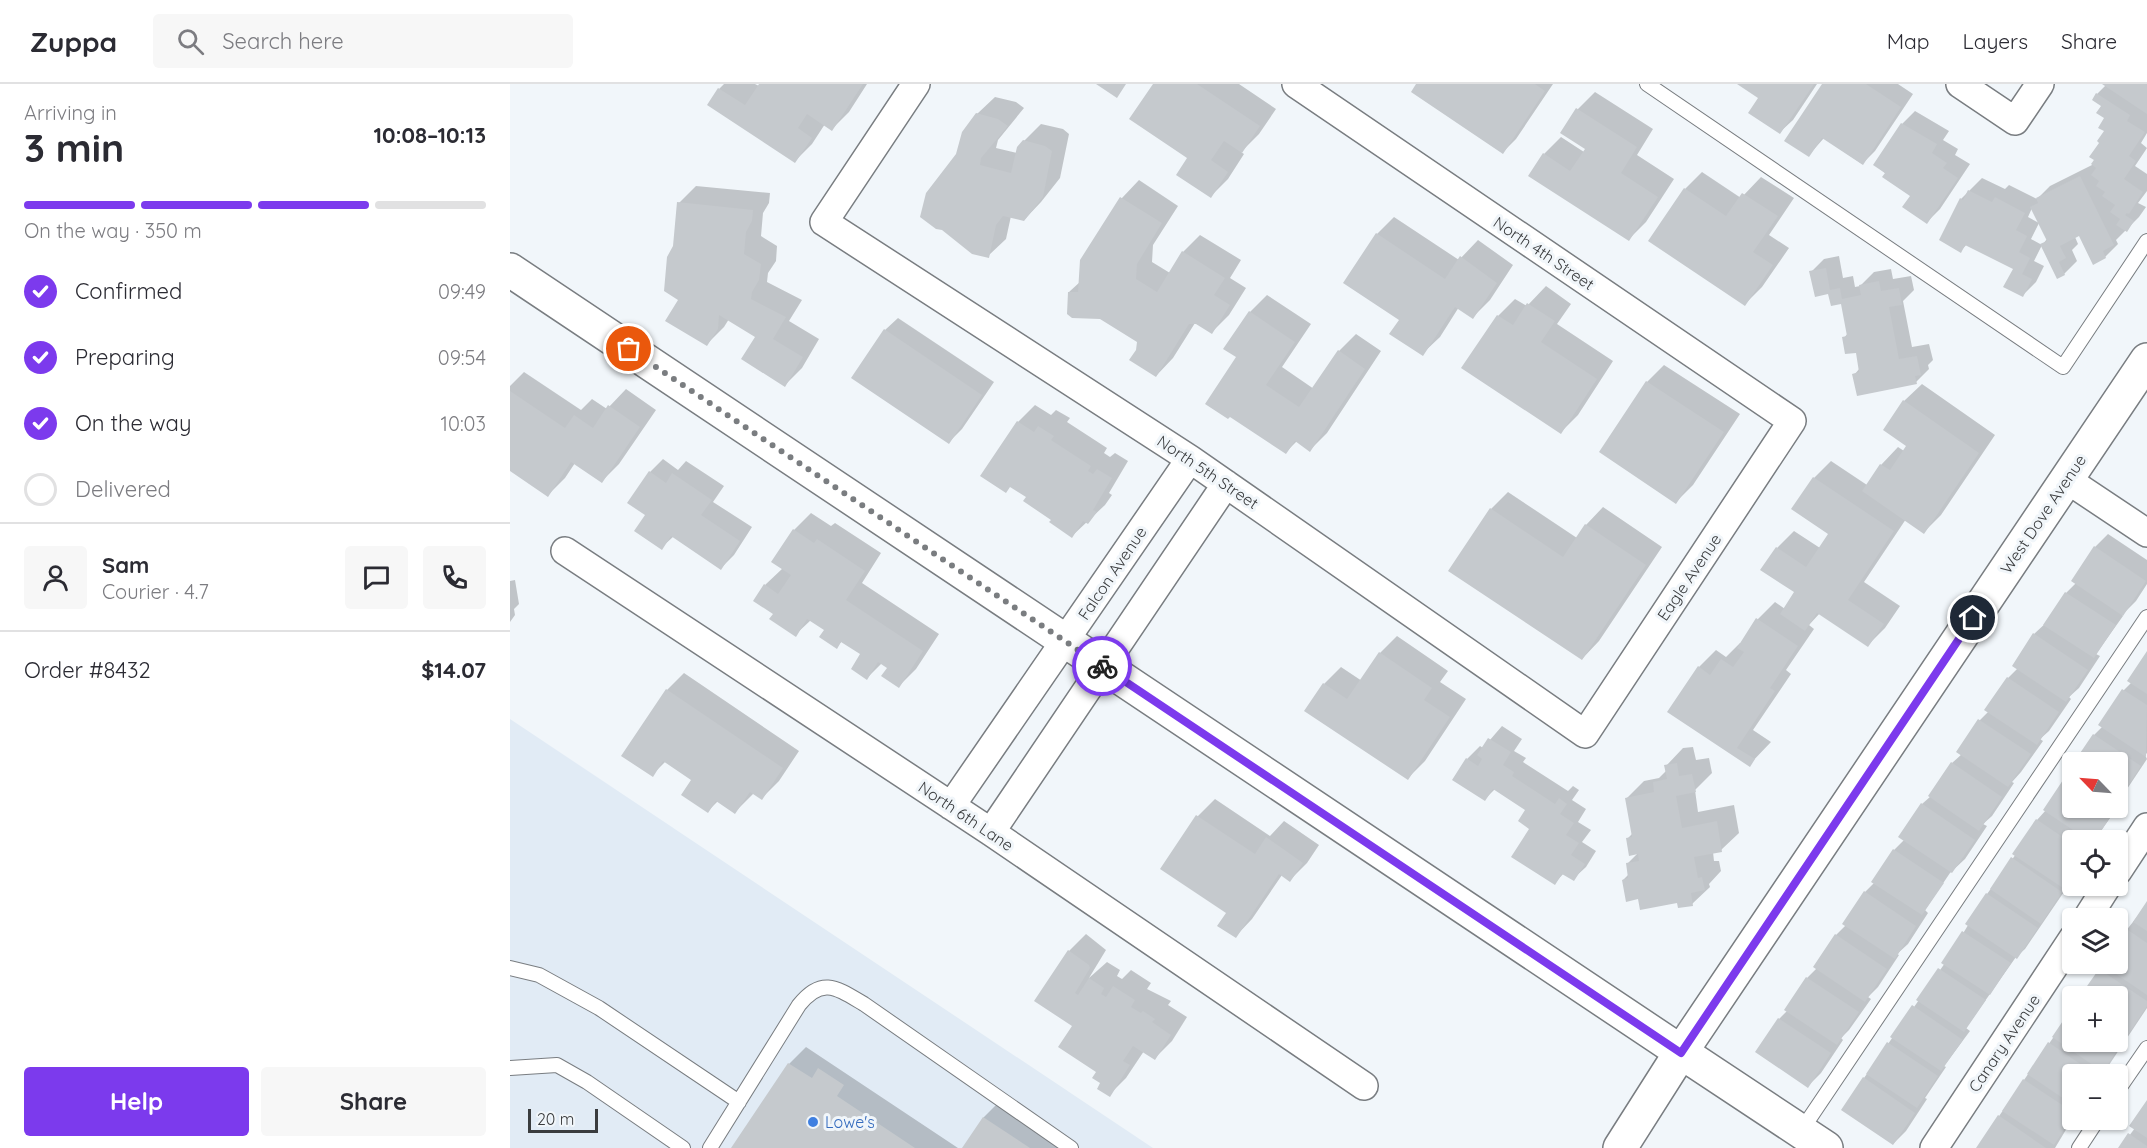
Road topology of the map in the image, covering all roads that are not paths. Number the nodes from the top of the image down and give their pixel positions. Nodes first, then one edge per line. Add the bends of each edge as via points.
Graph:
1 (916, 84) edge
2 (1296, 84) edge
3 (1647, 84) edge
4 (1960, 84) edge
5 (2040, 84) edge
6 (2147, 241) edge
7 (510, 270) edge
8 (2147, 360) edge
9 (1792, 421) joint
10 (1190, 459) junction
11 (2066, 480) junction
12 (1226, 484) junction
13 (2147, 533) edge
14 (565, 550) dead end
15 (2147, 617) edge
16 (1065, 641) junction
17 (1104, 667) junction
18 (1585, 734) joint
19 (951, 806) junction
20 (2147, 827) edge
21 (991, 832) junction
22 (2128, 856) edge
23 (2062, 955) edge
24 (510, 968) edge
25 (2147, 1048) edge
26 (1681, 1053) junction
27 (510, 1068) edge
28 (2128, 1076) edge
29 (1364, 1086) dead end
30 (739, 1102) junction
31 (2091, 1130) edge
32 (1814, 1140) edge
33 (683, 1148) edge
34 (710, 1148) edge
35 (1071, 1148) edge
36 (1620, 1148) edge
37 (1934, 1148) edge
38 (2079, 1148) edge

1 - 10 street, North 5th Street via 824,222
2 - 9 street, North 4th Street
3 - 6 lane via 2063,367
4 - 5 street via 2015,122
7 - 16 street
8 - 11 street, West Dove Avenue
9 - 18 street, Eagle Avenue
10 - 12 street, North 5th Street
10 - 16 street, Falcon Avenue
11 - 13 street
11 - 26 street, West Dove Avenue
12 - 17 street
12 - 18 street, North 5th Street
14 - 19 street, North 6th Lane
15 - 32 lane
16 - 17 street
16 - 19 street, Falcon Avenue
17 - 21 street
17 - 26 street
19 - 21 street, North 6th Lane
20 - 22 street
21 - 29 street, North 6th Lane
23 - 37 street, Canary Avenue
24 - 30 lane via 539,975 599,1008
25 - 28 lane
26 - 32 street
26 - 36 street, West Dove Avenue
27 - 33 lane via 557,1065
30 - 34 lane
30 - 35 lane via 799,1005 809,992 826,986 864,1004
31 - 38 lane

